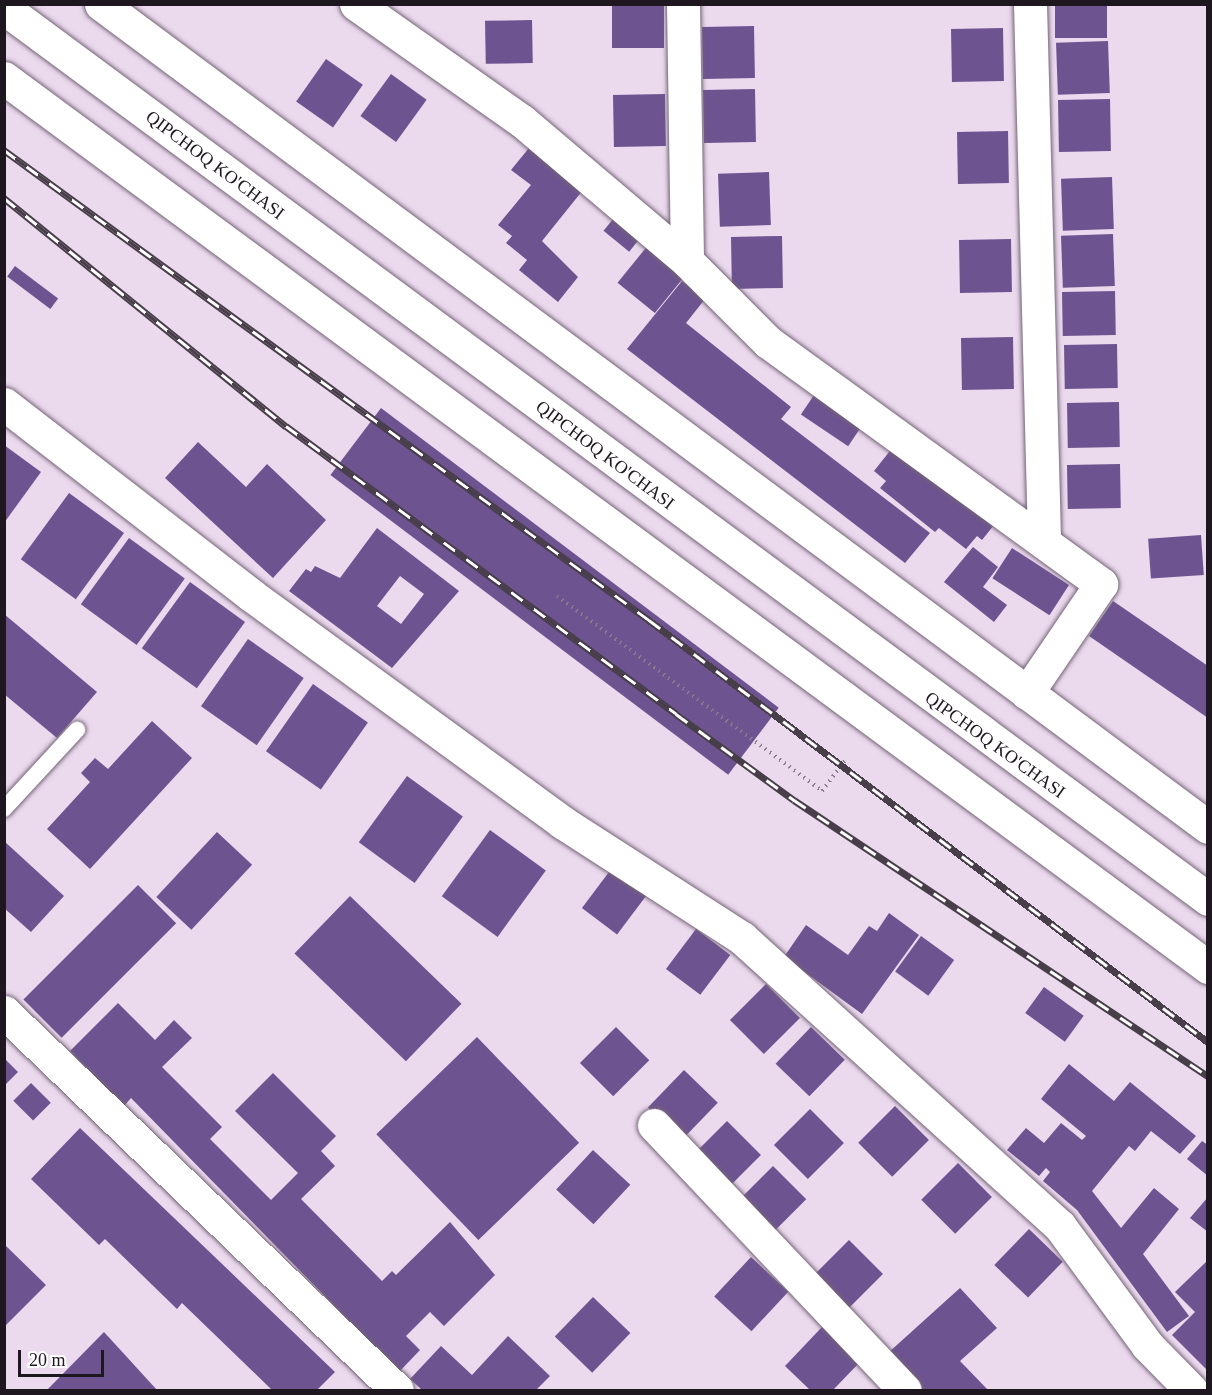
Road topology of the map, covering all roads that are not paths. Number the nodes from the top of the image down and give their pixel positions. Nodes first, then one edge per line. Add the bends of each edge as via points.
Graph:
1 (101, 4) edge
2 (356, 4) edge
3 (683, 4) edge
4 (1030, 4) edge
5 (4, 8) edge
6 (4, 78) edge
7 (687, 261) junction
8 (4, 404) edge
9 (1044, 540) junction
10 (1027, 693) junction
11 (77, 730) dead end
12 (4, 809) edge
13 (1208, 827) edge
14 (1208, 899) edge
15 (1208, 967) edge
16 (4, 1012) edge
17 (654, 1125) dead end
18 (397, 1390) edge
19 (905, 1390) edge
20 (1191, 1390) edge

1 - 10 street
2 - 7 street via 522,121
3 - 7 street
4 - 9 street
5 - 14 street, QIPCHOQ KO'CHASI
6 - 15 street
7 - 9 street via 768,342
8 - 20 street via 251,595 562,822 742,938 1059,1225 1147,1345
9 - 10 street via 1101,584
10 - 13 street
11 - 12 lane
16 - 18 street
17 - 19 street

